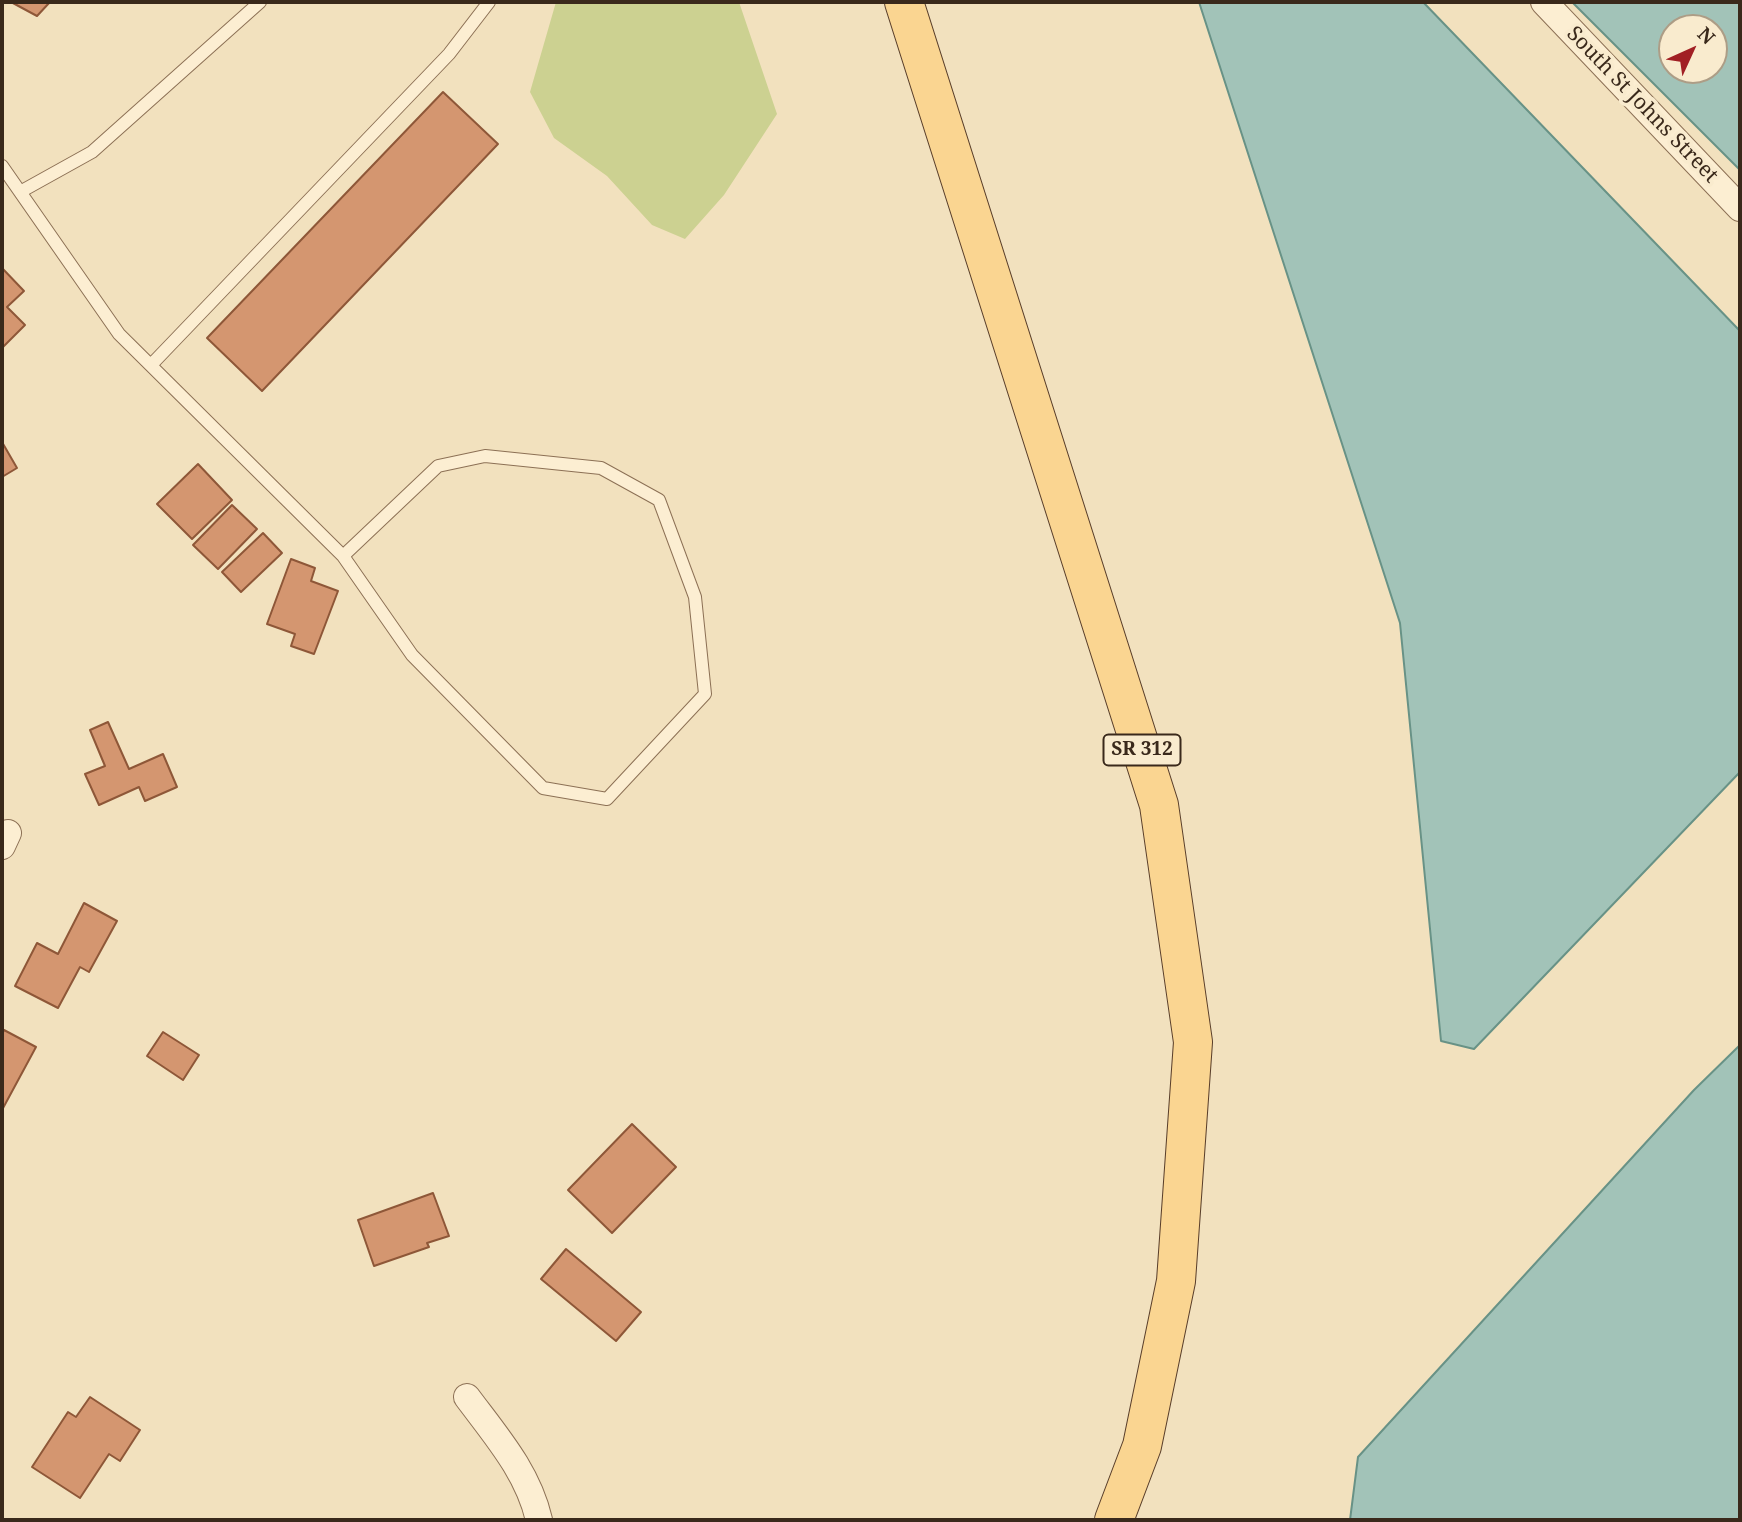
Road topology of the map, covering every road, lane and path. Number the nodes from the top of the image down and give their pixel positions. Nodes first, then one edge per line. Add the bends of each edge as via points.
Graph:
1 (260, 2) edge
2 (489, 2) edge
3 (904, 2) edge
4 (1544, 2) edge
5 (2, 166) edge
6 (20, 192) junction
7 (1740, 208) edge
8 (151, 365) junction
9 (343, 556) junction
10 (467, 1396) dead end
11 (538, 1520) edge
12 (1114, 1520) edge

1 - 6 lane via 92,152
2 - 8 lane via 449,54
3 - 12 main road, SR 312 via 1159,805 1193,1042 1176,1281 1142,1446
4 - 7 street, South St Johns Street
5 - 6 lane
6 - 8 lane via 119,334
8 - 9 lane
9 - 9 lane via 412,655 543,788 607,799 705,694 695,597 659,500 601,468 485,456 438,467
10 - 11 street via 518,1466 533,1494

